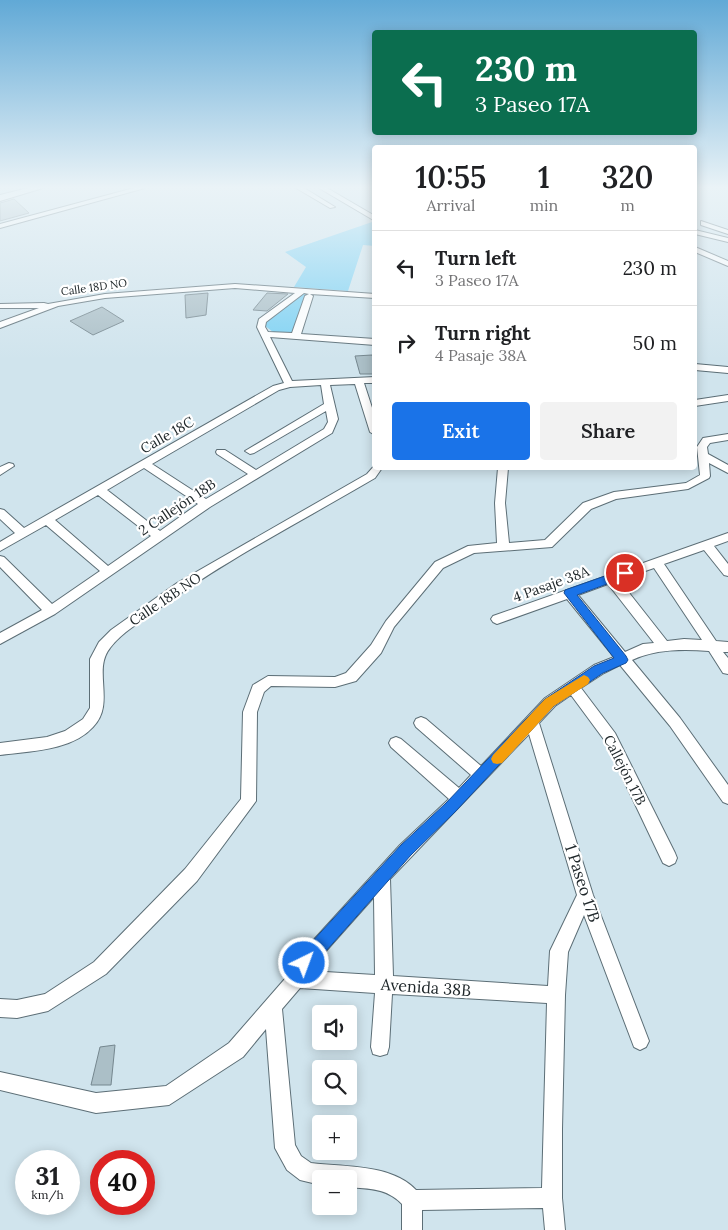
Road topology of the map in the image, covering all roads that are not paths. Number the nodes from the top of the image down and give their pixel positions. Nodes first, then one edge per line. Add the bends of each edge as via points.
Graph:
1 (697, 250) edge
2 (728, 264) edge
3 (306, 294) junction
4 (372, 296) edge
5 (56, 304) junction
6 (0, 306) edge
7 (0, 325) edge
8 (263, 334) junction
9 (296, 335) junction
10 (372, 342) edge
11 (697, 367) edge
12 (728, 370) edge
13 (358, 380) junction
14 (372, 380) edge
15 (325, 382) junction
16 (289, 384) junction
17 (728, 398) edge
18 (697, 403) edge
19 (329, 404) junction
20 (372, 423) edge
21 (728, 437) edge
22 (250, 451) dead end
23 (221, 452) dead end
24 (704, 456) junction
25 (145, 464) junction
26 (376, 470) edge
27 (503, 470) edge
28 (728, 470) edge
29 (255, 474) junction
30 (99, 490) junction
31 (206, 504) junction
32 (0, 513) edge
33 (48, 520) junction
34 (23, 534) junction
35 (159, 536) junction
36 (728, 537) edge
37 (503, 543) dead end
38 (706, 544) junction
39 (0, 547) edge
40 (0, 560) edge
41 (656, 562) junction
42 (108, 572) junction
43 (728, 572) edge
44 (610, 578) junction
45 (569, 593) junction
46 (50, 611) junction
47 (497, 619) dead end
48 (0, 639) edge
49 (664, 646) junction
50 (720, 647) edge
51 (622, 660) junction
52 (728, 669) edge
53 (573, 687) junction
54 (532, 722) junction
55 (421, 723) dead end
56 (396, 743) dead end
57 (0, 748) edge
58 (481, 775) junction
59 (728, 797) edge
60 (459, 798) junction
61 (669, 858) dead end
62 (382, 876) junction
63 (585, 895) junction
64 (296, 978) junction
65 (384, 984) junction
66 (556, 995) junction
67 (273, 1006) junction
68 (0, 1008) edge
69 (640, 1041) dead end
70 (380, 1047) dead end
71 (0, 1081) edge
72 (552, 1198) junction
73 (412, 1200) junction
74 (412, 1230) edge
75 (555, 1230) edge

1 - 2 street
3 - 4 street, Calle 18D NO
3 - 5 street, Calle 18D NO via 235,286 121,294
3 - 8 street via 262,321
3 - 9 street
5 - 6 street
5 - 7 street, Calle 18D NO
8 - 9 street
8 - 16 street
9 - 10 street
11 - 12 street
13 - 14 street, Calle 18C
13 - 15 street, Calle 18C
13 - 20 street
15 - 16 street, Calle 18C
15 - 19 street, 2 Callejón 18B
16 - 25 street, Calle 18C via 276,388
17 - 18 street
19 - 22 street
19 - 29 street, 2 Callejón 18B via 334,417 328,431
21 - 24 street via 708,440 702,447
23 - 29 street
24 - 28 street
24 - 68 street via 705,476 688,486 614,496 587,506 548,544 472,549 439,565 390,624 376,649 351,676 335,682 268,681 258,689 250,712 248,801 191,875 100,968 48,1002 17,1009
25 - 30 street, Calle 18C
25 - 31 street
26 - 57 street, Calle 18B NO via 371,476 181,586 116,633 98,659 96,709 88,723 70,735 47,743
27 - 37 street via 500,503
29 - 31 street, 2 Callejón 18B
30 - 33 street, Calle 18C
30 - 35 street
31 - 35 street, 2 Callejón 18B
32 - 34 street
33 - 34 street, Calle 18C
33 - 42 street
34 - 39 street, Calle 18C
35 - 42 street, 2 Callejón 18B
36 - 38 street, 4 Pasaje 38A
38 - 41 street, 4 Pasaje 38A
38 - 43 street
40 - 46 street
41 - 44 street, 4 Pasaje 38A
41 - 50 street
42 - 46 street, 2 Callejón 18B
44 - 45 street, 4 Pasaje 38A
44 - 49 street
45 - 47 street, 4 Pasaje 38A
45 - 51 street
46 - 48 street, 2 Callejón 18B
49 - 50 street
49 - 51 street via 643,649
50 - 52 street
51 - 53 street via 599,669
51 - 59 street via 675,722
53 - 54 street via 550,702
53 - 61 street, Callejón 17B via 610,738
54 - 58 street
54 - 63 street, 1 Paseo 17B
55 - 58 street
56 - 60 street
58 - 60 street
60 - 62 street
62 - 64 street via 304,963
62 - 65 street
63 - 66 street via 559,951
63 - 69 street, 1 Paseo 17B
64 - 65 street, Avenida 38B
64 - 67 street
65 - 66 street, Avenida 38B
65 - 70 street
66 - 72 street
67 - 71 street via 236,1050 169,1095 96,1103
67 - 73 street via 285,1148 294,1163 307,1173 386,1181 402,1189
72 - 73 street
72 - 75 street
73 - 74 street

